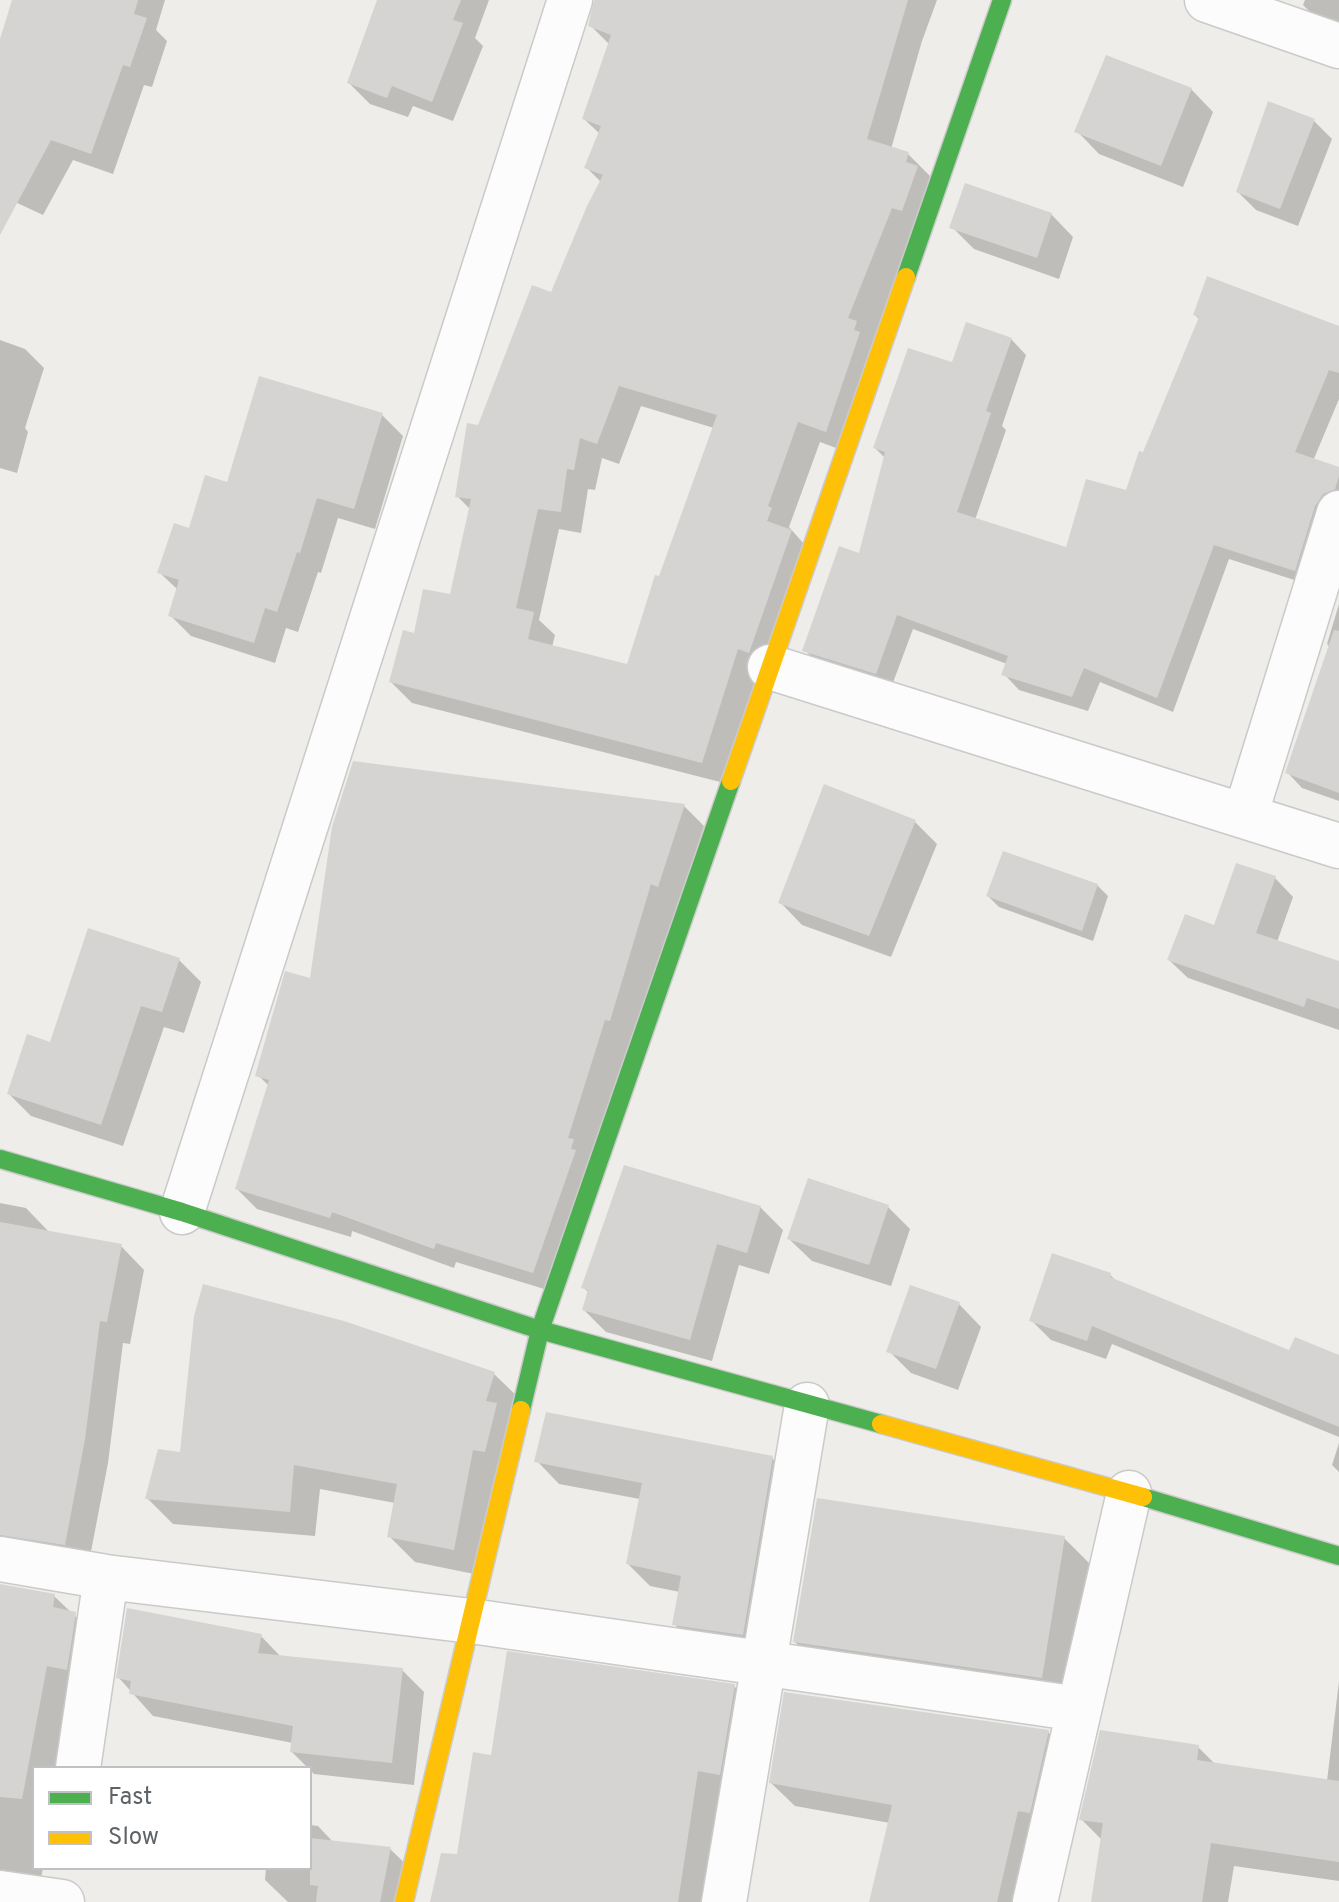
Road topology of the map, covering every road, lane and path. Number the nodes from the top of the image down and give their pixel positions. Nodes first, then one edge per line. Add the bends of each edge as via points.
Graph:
1 (570, 0) edge
2 (1002, 0) edge
3 (1207, 0) edge
4 (1339, 46) edge
5 (1339, 513) edge
6 (770, 667) junction
7 (1245, 816) junction
8 (1339, 846) edge
9 (0, 1159) edge
10 (182, 1212) junction
11 (540, 1330) junction
12 (807, 1405) junction
13 (1129, 1493) junction
14 (1339, 1556) edge
15 (0, 1559) edge
16 (106, 1577) junction
17 (471, 1621) junction
18 (764, 1662) junction
19 (1079, 1709) junction
20 (78, 1766) edge
21 (64, 1870) edge
22 (0, 1893) edge
23 (61, 1902) edge
24 (404, 1902) edge
25 (724, 1902) edge
26 (1035, 1902) edge

1 - 10 street
2 - 6 street
3 - 4 street
5 - 7 street
6 - 7 street
6 - 11 street
7 - 8 street
9 - 10 street
10 - 11 street
11 - 12 street
11 - 17 street
12 - 13 street
12 - 18 street
13 - 14 street
13 - 19 street
15 - 16 street
16 - 17 street
16 - 20 street
17 - 18 street
17 - 24 street
18 - 19 street
18 - 25 street
19 - 26 street
21 - 23 street
22 - 23 street

